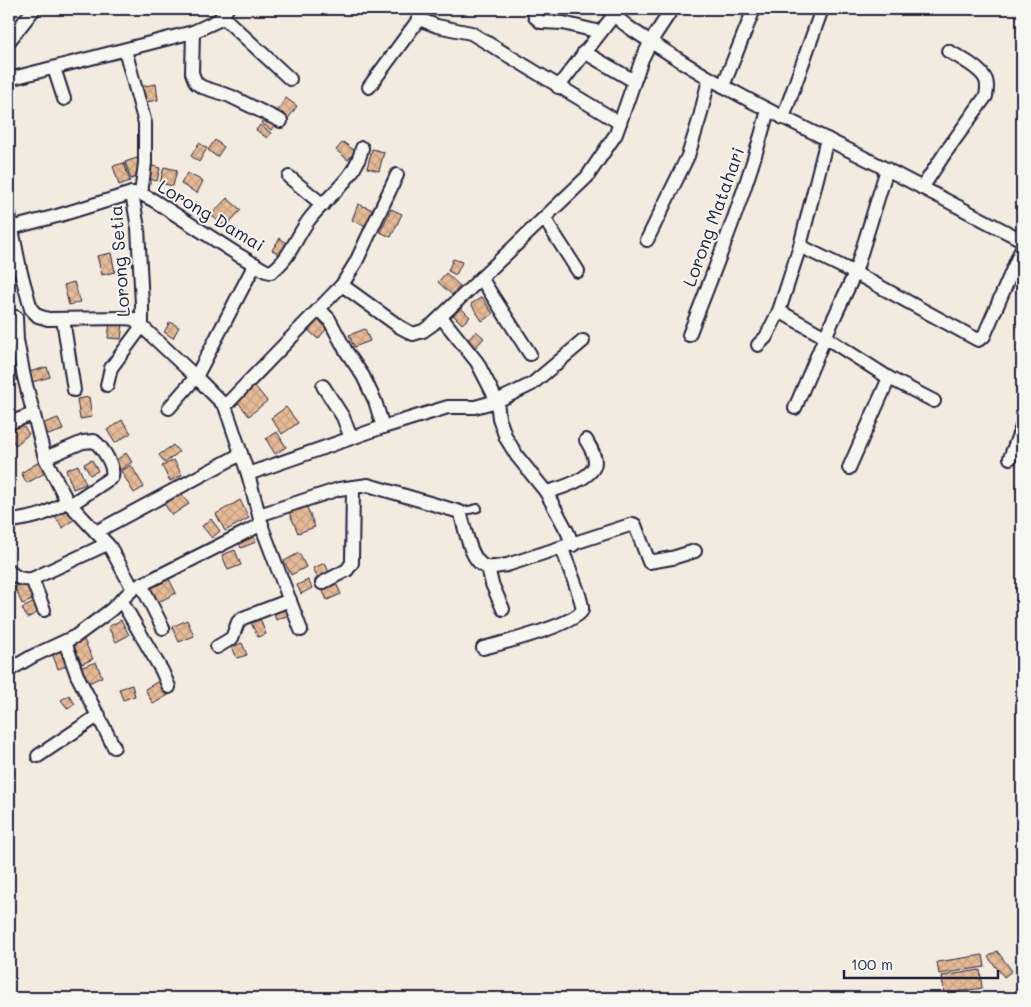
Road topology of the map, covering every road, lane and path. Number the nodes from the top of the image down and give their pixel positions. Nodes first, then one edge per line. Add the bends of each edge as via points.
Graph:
1 (34, 9) edge
2 (532, 9) edge
3 (672, 9) edge
4 (754, 9) edge
5 (822, 9) edge
6 (612, 12) edge
7 (224, 13) edge
8 (419, 14) edge
9 (193, 32) junction
10 (600, 32) junction
11 (11, 34) edge
12 (651, 41) junction
13 (124, 50) junction
14 (948, 51) dead end
15 (584, 52) junction
16 (54, 68) junction
17 (9, 79) edge
18 (290, 79) dead end
19 (709, 79) junction
20 (634, 81) junction
21 (558, 86) junction
22 (723, 86) junction
23 (368, 87) dead end
24 (64, 99) dead end
25 (768, 110) junction
26 (783, 118) junction
27 (281, 121) dead end
28 (620, 123) junction
29 (827, 139) junction
30 (362, 148) dead end
31 (887, 169) junction
32 (397, 175) dead end
33 (289, 177) dead end
34 (922, 188) junction
35 (137, 194) junction
36 (323, 205) junction
37 (9, 214) edge
38 (544, 218) junction
39 (11, 228) junction
40 (647, 240) dead end
41 (1022, 240) edge
42 (800, 246) junction
43 (1022, 248) edge
44 (255, 264) junction
45 (578, 271) dead end
46 (855, 273) junction
47 (481, 278) junction
48 (342, 285) junction
49 (31, 309) junction
50 (319, 309) junction
51 (779, 311) junction
52 (441, 317) junction
53 (12, 318) edge
54 (63, 319) junction
55 (142, 326) junction
56 (689, 335) dead end
57 (826, 337) junction
58 (583, 341) dead end
59 (758, 345) dead end
60 (530, 354) dead end
61 (196, 377) junction
62 (889, 378) junction
63 (107, 385) dead end
64 (323, 386) dead end
65 (74, 390) dead end
66 (497, 401) junction
67 (934, 401) dead end
68 (225, 406) junction
69 (169, 408) dead end
70 (795, 408) dead end
71 (33, 414) junction
72 (9, 423) edge
73 (382, 427) junction
74 (1022, 427) edge
75 (352, 438) junction
76 (586, 440) dead end
77 (241, 454) junction
78 (45, 458) junction
79 (1010, 458) dead end
80 (849, 468) dead end
81 (248, 474) junction
82 (353, 487) junction
83 (546, 492) junction
84 (69, 503) junction
85 (478, 508) dead end
86 (460, 512) junction
87 (12, 520) dead end
88 (261, 520) junction
89 (96, 532) junction
90 (107, 544) junction
91 (567, 547) junction
92 (695, 551) dead end
93 (488, 567) junction
94 (9, 571) edge
95 (32, 579) junction
96 (322, 583) dead end
97 (137, 587) junction
98 (121, 600) junction
99 (290, 600) junction
100 (503, 609) dead end
101 (44, 610) dead end
102 (164, 628) dead end
103 (301, 630) dead end
104 (65, 642) junction
105 (216, 647) dead end
106 (483, 648) dead end
107 (9, 670) edge
108 (169, 687) dead end
109 (99, 715) junction
110 (114, 747) dead end
111 (38, 756) dead end

1 - 11 street
2 - 10 street via 541,22 562,23
3 - 12 street
4 - 22 street
5 - 26 street
6 - 10 street
6 - 12 street
7 - 9 street via 219,20
7 - 18 street
8 - 21 street via 437,26 471,33
8 - 23 street via 381,73
9 - 13 street
9 - 27 street via 192,73 196,83
10 - 15 street
12 - 19 street
12 - 20 street
13 - 16 street
13 - 35 street, Lorong Setia via 145,123 145,163
14 - 34 street via 986,78 988,86 986,96
15 - 20 street
15 - 21 street
16 - 17 street
16 - 24 street
19 - 22 street
19 - 40 street via 688,156
20 - 28 street
21 - 28 street
22 - 25 street
25 - 26 street
25 - 56 street, Lorong Matahari via 734,217
26 - 29 street
28 - 38 street via 587,177
29 - 31 street
29 - 42 street
30 - 36 street, Lorong Damai via 350,176
31 - 34 street
31 - 46 street
32 - 48 street
33 - 36 street
34 - 41 street
35 - 39 street, Lorong Damai
35 - 44 street, Lorong Damai via 153,200
35 - 55 street, Lorong Setia
36 - 44 street, Lorong Damai via 274,270 269,272
37 - 39 street
38 - 45 street
38 - 47 street
39 - 49 street
42 - 46 street
42 - 51 street
43 - 46 street via 984,336 978,340
44 - 61 street
46 - 57 street
47 - 52 street
47 - 60 street
48 - 50 street
48 - 52 street via 413,334 423,331
49 - 53 street
49 - 54 street via 38,316
50 - 68 street
50 - 73 street via 363,376 375,400
51 - 57 street
51 - 59 street via 766,337
52 - 66 street via 477,362
53 - 71 street
54 - 55 street via 124,318 134,319
54 - 65 street
55 - 61 street
55 - 63 street via 111,368
57 - 62 street
57 - 70 street
58 - 66 street via 532,384
61 - 68 street
61 - 69 street
62 - 67 street
62 - 80 street
64 - 75 street
66 - 73 street via 475,407 448,406
66 - 83 street via 506,438
68 - 77 street
71 - 72 street
71 - 78 street
73 - 75 street
74 - 79 street
75 - 81 street
76 - 83 street via 595,462 591,471 560,489
77 - 81 street
77 - 89 street
78 - 84 street
78 - 84 street via 94,441 111,466 112,477
81 - 88 street
82 - 86 street via 368,485
82 - 88 street via 339,489
82 - 96 street via 352,563 347,570
83 - 91 street via 567,531
84 - 87 street via 36,518
84 - 89 street
85 - 86 lane
86 - 93 street via 472,551 480,564
88 - 97 street
88 - 99 street
89 - 90 street
90 - 95 street
90 - 97 street
91 - 92 street via 633,524 649,562
91 - 93 street via 507,565
91 - 106 street via 581,601 582,611 578,616 524,637
93 - 100 street
94 - 95 street via 22,579
95 - 101 street
97 - 98 street
97 - 102 street
98 - 104 street via 112,610
98 - 108 street
99 - 103 street
99 - 105 street via 243,618 232,638
104 - 107 street
104 - 109 street via 77,675
109 - 110 street
109 - 111 street

